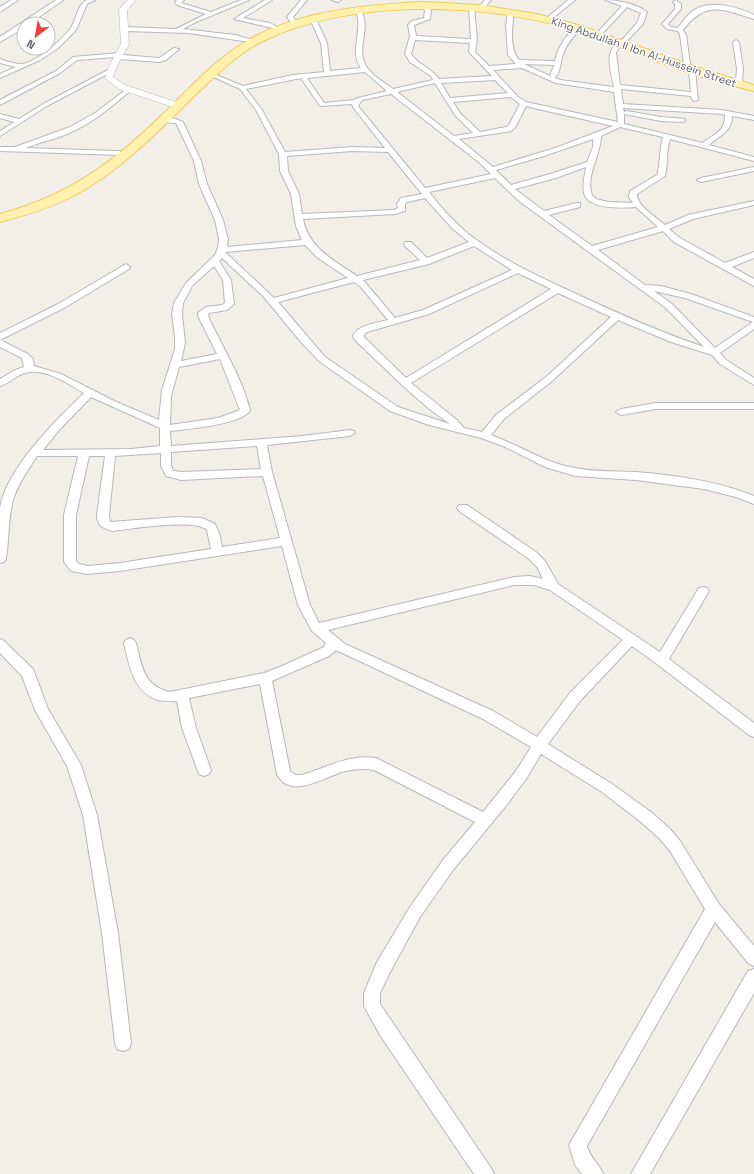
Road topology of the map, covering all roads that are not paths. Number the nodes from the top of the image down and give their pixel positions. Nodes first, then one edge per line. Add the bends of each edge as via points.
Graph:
1 (15, 0) edge
2 (60, 0) edge
3 (92, 0) edge
4 (132, 0) edge
5 (181, 0) edge
6 (246, 0) edge
7 (269, 0) edge
8 (304, 0) edge
9 (335, 0) edge
10 (338, 0) edge
11 (572, 0) edge
12 (608, 0) edge
13 (676, 2) dead end
14 (486, 3) edge
15 (390, 4) edge
16 (626, 5) junction
17 (426, 6) junction
18 (472, 8) junction
19 (0, 10) edge
20 (358, 10) junction
21 (511, 12) junction
22 (211, 14) junction
23 (36, 16) edge
24 (551, 17) junction
25 (754, 17) edge
26 (231, 18) junction
27 (313, 19) junction
28 (294, 22) junction
29 (275, 28) junction
30 (578, 28) junction
31 (16, 29) edge
32 (126, 29) junction
33 (680, 30) junction
34 (176, 31) junction
35 (600, 33) junction
36 (413, 38) junction
37 (0, 40) edge
38 (250, 40) junction
39 (474, 41) junction
40 (622, 42) junction
41 (736, 42) dead end
42 (176, 50) dead end
43 (119, 56) junction
44 (40, 58) junction
45 (52, 58) dead end
46 (64, 58) dead end
47 (75, 58) junction
48 (0, 61) edge
49 (558, 63) junction
50 (519, 64) junction
51 (22, 66) junction
52 (689, 67) junction
53 (489, 68) junction
54 (215, 70) junction
55 (366, 70) junction
56 (110, 71) junction
57 (327, 74) junction
58 (0, 76) edge
59 (303, 76) junction
60 (496, 78) junction
61 (552, 78) junction
62 (437, 81) junction
63 (739, 81) junction
64 (754, 85) edge
65 (242, 88) junction
66 (618, 88) junction
67 (754, 88) edge
68 (128, 90) junction
69 (390, 91) junction
70 (693, 94) junction
71 (513, 95) junction
72 (448, 100) junction
73 (356, 102) junction
74 (0, 103) edge
75 (524, 103) junction
76 (173, 104) junction
77 (620, 109) junction
78 (697, 111) junction
79 (728, 113) junction
80 (0, 116) edge
81 (754, 118) edge
82 (683, 120) dead end
83 (19, 121) junction
84 (162, 121) junction
85 (619, 125) junction
86 (63, 133) junction
87 (477, 133) junction
88 (0, 134) edge
89 (597, 135) junction
90 (667, 136) junction
91 (453, 138) junction
92 (705, 146) junction
93 (0, 149) edge
94 (16, 150) junction
95 (390, 150) junction
96 (61, 151) junction
97 (117, 153) junction
98 (283, 154) junction
99 (754, 159) edge
100 (590, 163) junction
101 (754, 170) edge
102 (495, 172) junction
103 (700, 180) dead end
104 (509, 188) junction
105 (425, 193) junction
106 (754, 203) edge
107 (577, 205) dead end
108 (638, 205) junction
109 (0, 212) edge
110 (542, 214) junction
111 (298, 217) junction
112 (0, 218) edge
113 (663, 229) junction
114 (307, 242) junction
115 (475, 243) junction
116 (408, 244) dead end
117 (592, 249) junction
118 (219, 255) junction
119 (754, 255) edge
120 (426, 262) junction
121 (126, 267) dead end
122 (724, 267) junction
123 (518, 270) junction
124 (357, 278) junction
125 (754, 282) edge
126 (646, 287) junction
127 (558, 289) junction
128 (273, 301) junction
129 (617, 316) junction
130 (754, 320) edge
131 (393, 321) junction
132 (754, 325) edge
133 (0, 337) edge
134 (0, 343) edge
135 (714, 353) junction
136 (222, 356) junction
137 (174, 365) junction
138 (29, 368) junction
139 (753, 381) edge
140 (0, 383) edge
141 (405, 384) junction
142 (90, 393) junction
143 (754, 406) edge
144 (621, 412) dead end
145 (164, 428) junction
146 (460, 430) junction
147 (350, 433) dead end
148 (484, 436) junction
149 (261, 442) junction
150 (166, 450) junction
151 (36, 453) junction
152 (84, 454) junction
153 (110, 454) junction
154 (267, 472) junction
155 (754, 500) edge
156 (463, 508) dead end
157 (1, 541) edge
158 (286, 541) junction
159 (217, 551) junction
160 (0, 559) edge
161 (554, 587) junction
162 (703, 591) dead end
163 (316, 628) junction
164 (630, 639) junction
165 (333, 642) junction
166 (130, 643) dead end
167 (0, 644) edge
168 (662, 660) junction
169 (265, 678) junction
170 (182, 696) junction
171 (754, 731) edge
172 (540, 745) junction
173 (204, 770) dead end
174 (485, 820) junction
175 (714, 909) junction
176 (754, 958) edge
177 (754, 977) edge
178 (123, 1043) dead end
179 (484, 1174) edge
180 (594, 1174) edge
181 (640, 1174) edge

1 - 19 street
2 - 23 street
3 - 44 street via 84,5 74,28 65,40
4 - 32 street via 123,9
5 - 22 street via 178,4
6 - 22 street
7 - 26 street
8 - 28 street via 290,17
9 - 10 street
11 - 24 street
12 - 16 street
13 - 33 street via 678,9 665,24 669,28
14 - 15 main road, King Abdullah II Ibn Al-Hussein Street
14 - 24 main road, King Abdullah II Ibn Al-Hussein Street
15 - 17 main road, King Abdullah II Ibn Al-Hussein Street
15 - 20 main road, King Abdullah II Ibn Al-Hussein Street
15 - 28 main road, King Abdullah II Ibn Al-Hussein Street via 333,12
16 - 35 street
16 - 40 street via 641,10 644,14 636,28
17 - 18 main road, King Abdullah II Ibn Al-Hussein Street
17 - 36 street via 426,19 411,25
18 - 21 main road, King Abdullah II Ibn Al-Hussein Street
18 - 39 street
20 - 27 main road, King Abdullah II Ibn Al-Hussein Street
20 - 55 street via 362,20 359,54
21 - 30 main road, King Abdullah II Ibn Al-Hussein Street
21 - 50 street via 511,55
22 - 26 street
22 - 34 street
24 - 35 main road, King Abdullah II Ibn Al-Hussein Street
25 - 33 street via 728,8 703,8 692,15
26 - 29 street via 268,24
27 - 54 main road, King Abdullah II Ibn Al-Hussein Street via 262,38 236,53
27 - 57 street via 324,43
28 - 29 main road, King Abdullah II Ibn Al-Hussein Street
29 - 38 main road, King Abdullah II Ibn Al-Hussein Street
30 - 40 main road, King Abdullah II Ibn Al-Hussein Street
30 - 49 street via 568,38
31 - 37 street
32 - 34 street
32 - 43 street via 126,40
33 - 52 street
34 - 38 street
35 - 40 main road, King Abdullah II Ibn Al-Hussein Street
36 - 39 street
36 - 62 street via 408,50 409,57
38 - 54 main road, King Abdullah II Ibn Al-Hussein Street via 234,49
39 - 53 street via 472,52
40 - 52 main road, King Abdullah II Ibn Al-Hussein Street
40 - 66 street via 613,53
41 - 63 street
42 - 43 street via 170,52 165,59 159,60
43 - 47 street
43 - 56 street
44 - 45 street
44 - 51 street
46 - 47 street
47 - 74 street via 58,72
48 - 51 street
49 - 50 street
49 - 61 street
50 - 53 street
50 - 61 street
51 - 58 street
52 - 63 main road, King Abdullah II Ibn Al-Hussein Street
52 - 67 main road, King Abdullah II Ibn Al-Hussein Street
52 - 70 street
53 - 60 street
54 - 65 street
54 - 76 main road, King Abdullah II Ibn Al-Hussein Street
54 - 84 main road, King Abdullah II Ibn Al-Hussein Street
55 - 57 street
55 - 69 street
56 - 68 street via 111,80
56 - 83 street
57 - 59 street
59 - 65 street
59 - 73 street via 322,105
60 - 62 street
60 - 71 street
61 - 66 street via 568,84
62 - 69 street
62 - 72 street
63 - 64 main road, King Abdullah II Ibn Al-Hussein Street
65 - 98 street via 259,110
66 - 70 street
66 - 77 street
68 - 76 street
68 - 86 street via 96,116
69 - 73 street
69 - 91 street
70 - 78 street
71 - 72 street
71 - 75 street
72 - 87 street via 460,118
73 - 95 street via 354,106
75 - 85 street
75 - 87 street via 508,129
76 - 97 main road, King Abdullah II Ibn Al-Hussein Street
77 - 78 street
77 - 82 street via 661,119
77 - 85 street
78 - 79 street
79 - 81 street
79 - 92 street via 724,132 711,139
80 - 83 street
83 - 88 street
84 - 112 main road, King Abdullah II Ibn Al-Hussein Street via 118,161 87,183 54,200
84 - 118 street via 179,122 180,129 196,158 224,239
85 - 89 street
85 - 90 street
86 - 94 street
86 - 96 street
87 - 91 street
89 - 100 street via 597,147
89 - 102 street
90 - 92 street
90 - 108 street via 661,176 640,187 633,194
91 - 102 street
92 - 99 street
93 - 94 street
94 - 96 street
95 - 98 street via 352,149
95 - 105 street
96 - 97 street
97 - 109 main road, King Abdullah II Ibn Al-Hussein Street via 61,190
98 - 111 street via 284,171 294,194
100 - 104 street
100 - 108 street via 587,194 591,200
101 - 103 street
102 - 104 street
102 - 105 street
104 - 110 street
105 - 111 street via 404,200 401,204 402,209 394,212
105 - 115 street via 455,226
106 - 113 street via 691,216
107 - 110 street
108 - 113 street
110 - 117 street
111 - 114 street
113 - 117 street
113 - 122 street via 686,246
114 - 118 street
114 - 124 street via 325,259
115 - 120 street
115 - 123 street
116 - 120 street
117 - 126 street
118 - 128 street via 240,269
118 - 136 street via 227,280 230,304 226,307 208,309 203,316
118 - 137 street via 191,282 181,296 177,315 180,344
119 - 122 street
120 - 124 street
121 - 133 street via 61,306
122 - 125 street
123 - 127 street
123 - 131 street via 444,305
124 - 128 street
124 - 131 street
126 - 130 street via 710,302
126 - 135 street via 693,328
127 - 129 street
127 - 141 street
128 - 146 street via 312,350 383,403 407,415
129 - 135 street via 674,340
129 - 148 street via 549,379 500,417
131 - 141 street via 364,330 358,336
132 - 135 street
134 - 138 street via 25,356
135 - 139 street via 737,372
136 - 137 street
136 - 145 street via 245,411 240,415 222,419
137 - 145 street via 166,395
138 - 140 street
138 - 142 street via 55,375
141 - 146 street via 437,411 453,420
142 - 145 street
142 - 151 street via 70,411
143 - 144 street via 656,406
145 - 150 street
146 - 148 street
147 - 149 street
148 - 155 street via 507,444 549,465 575,472 604,476 636,476 704,485
149 - 150 street
149 - 154 street
150 - 153 street
150 - 154 street via 167,470 174,475
151 - 152 street
151 - 157 street via 9,496
152 - 153 street
152 - 159 street via 70,515 70,562 75,568 88,570 120,567
153 - 159 street via 103,515 106,525 200,520 210,525
154 - 158 street
156 - 161 street via 532,555 541,564
157 - 160 street
158 - 159 street
158 - 163 street via 304,605
161 - 163 street via 528,579 514,581
161 - 164 street
162 - 168 street
163 - 165 street
164 - 168 street
164 - 172 street via 575,697
165 - 169 street via 325,653
165 - 172 street via 488,715
166 - 170 street via 139,677 145,687 163,696
167 - 178 street via 28,673 42,710 74,765 90,815 110,933
168 - 171 street
169 - 170 street
169 - 174 street via 284,774 290,778 297,781 306,780 348,763 370,762
170 - 173 street via 189,728
172 - 174 street via 517,781
172 - 175 street via 607,788 665,834
174 - 179 street via 415,912 372,994 372,1006 386,1029
175 - 176 street
175 - 180 street via 578,1145 581,1159
177 - 181 street

